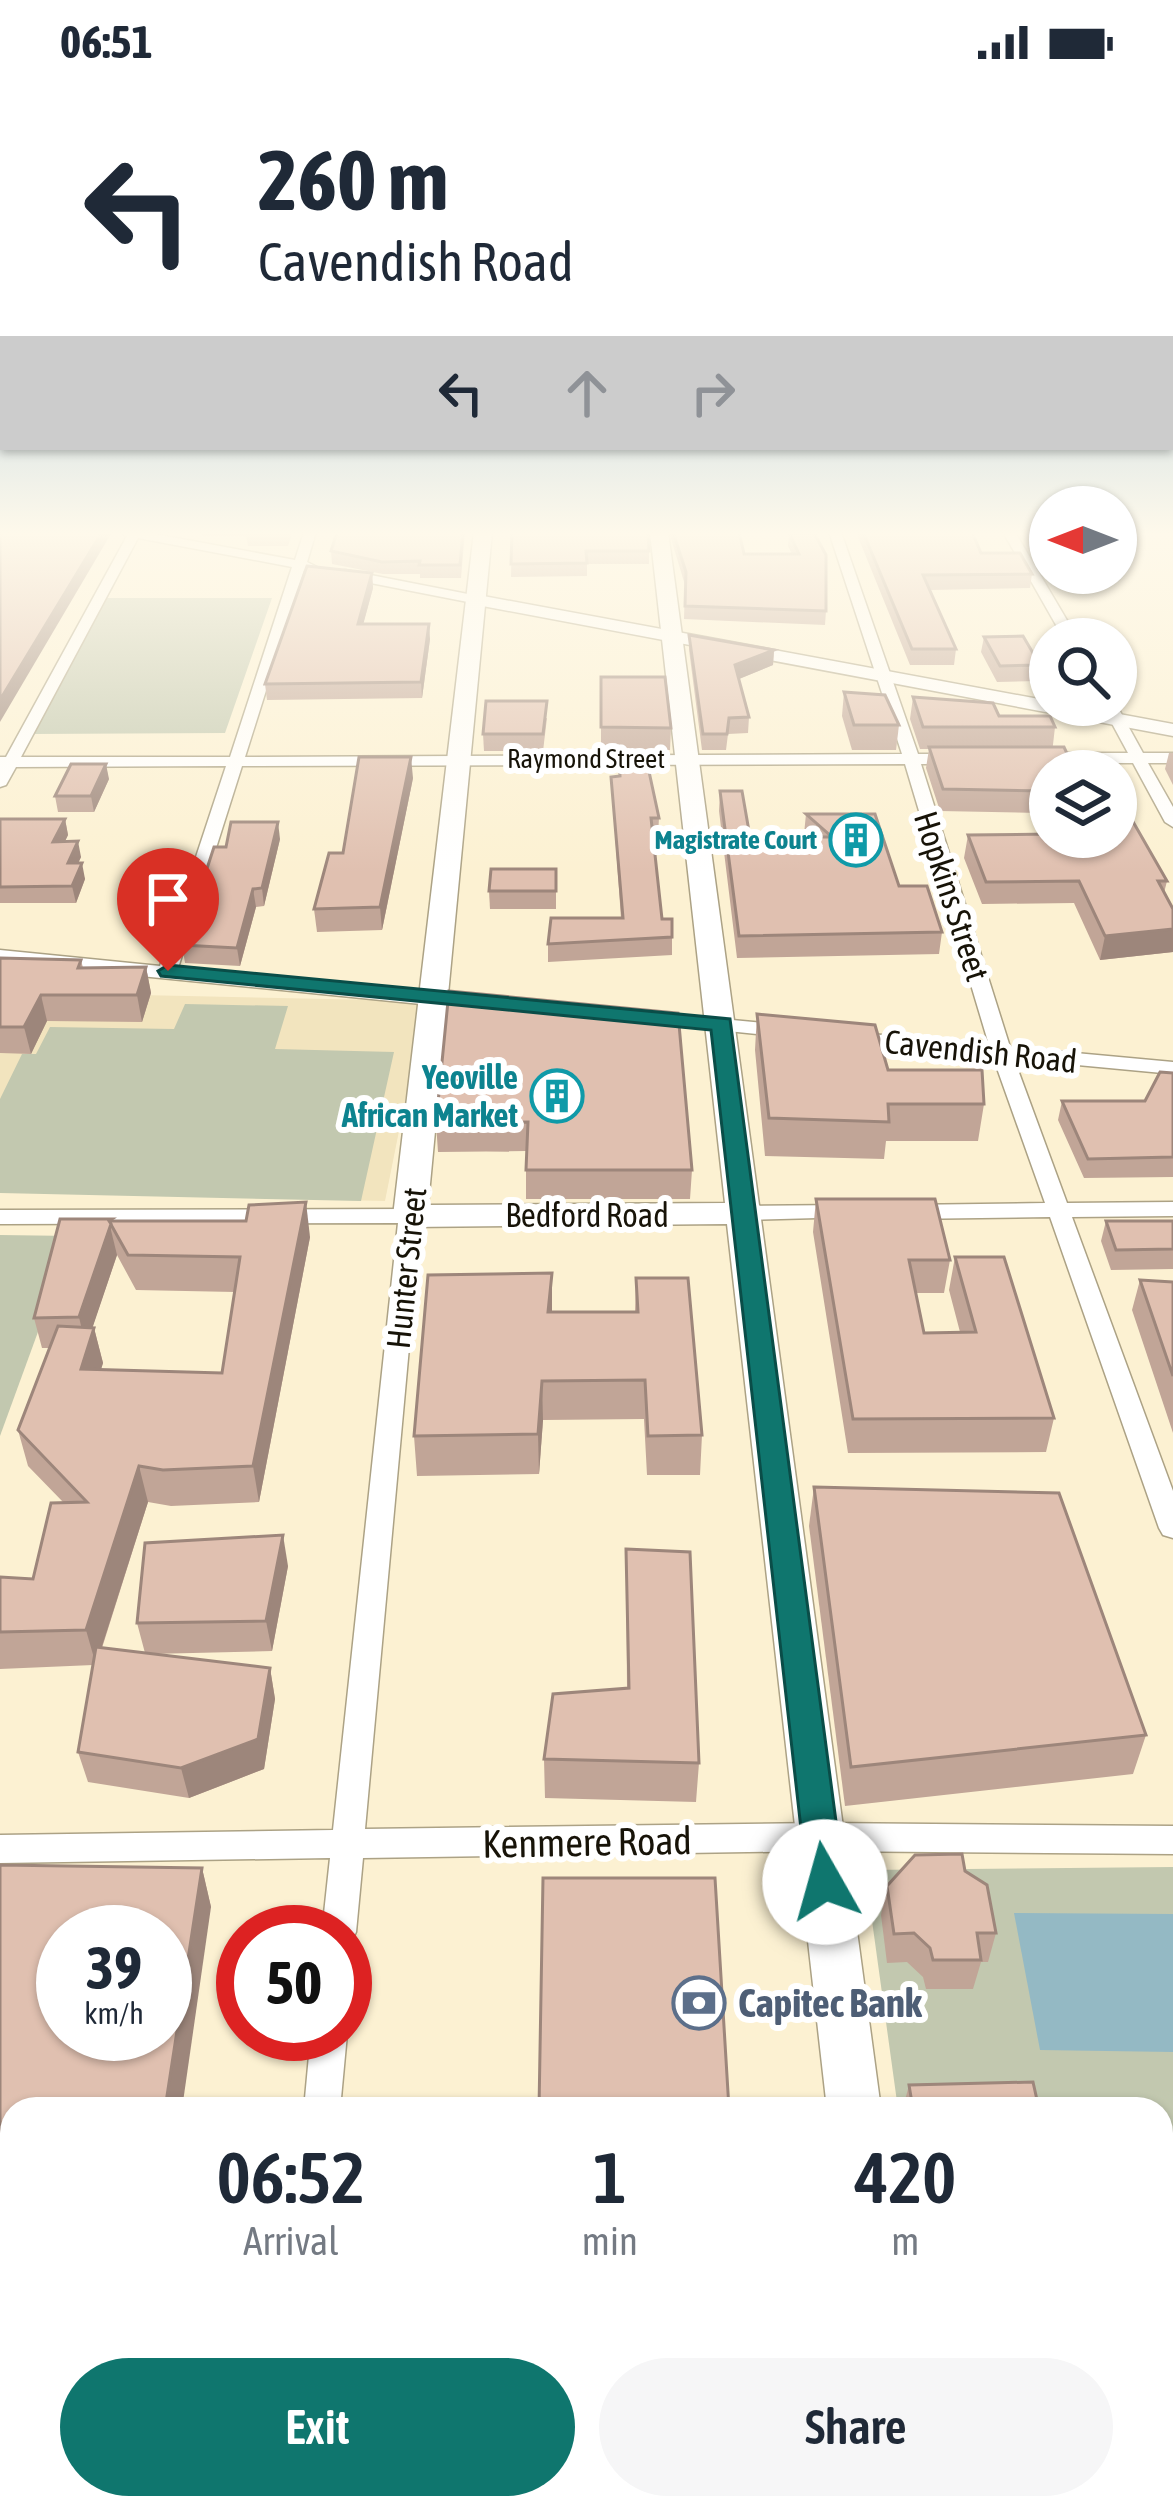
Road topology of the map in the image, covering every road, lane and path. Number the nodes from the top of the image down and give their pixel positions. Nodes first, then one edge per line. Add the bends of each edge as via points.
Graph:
1 (69, 646) edge
2 (272, 646) edge
3 (473, 646) edge
4 (675, 646) edge
5 (731, 646) edge
6 (875, 646) edge
7 (885, 674) junction
8 (1029, 697) edge
9 (1137, 719) edge
10 (1120, 726) edge
11 (1173, 730) edge
12 (1023, 758) edge
13 (1138, 758) junction
14 (1173, 758) edge
15 (459, 759) junction
16 (690, 759) junction
17 (908, 759) junction
18 (977, 759) edge
19 (233, 761) junction
20 (5, 762) edge
21 (0, 782) edge
22 (1173, 822) edge
23 (0, 956) edge
24 (168, 971) junction
25 (437, 999) junction
26 (484, 1004) edge
27 (627, 1016) edge
28 (722, 1024) junction
29 (815, 1034) edge
30 (838, 1036) edge
31 (1002, 1054) junction
32 (1173, 1068) edge
33 (1173, 1209) edge
34 (1060, 1210) junction
35 (748, 1214) junction
36 (410, 1216) junction
37 (0, 1217) edge
38 (1173, 1528) edge
39 (820, 1837) junction
40 (1173, 1840) edge
41 (347, 1847) junction
42 (0, 1849) edge
43 (342, 1905) edge
44 (326, 2061) edge
45 (323, 2097) edge
46 (852, 2097) edge

1 - 20 street
2 - 19 street
3 - 15 main road, Hunter Street
4 - 16 main road
5 - 7 street
6 - 7 street, Hopkins Street
7 - 8 street
7 - 17 street, Hopkins Street
9 - 11 street
10 - 13 street
12 - 13 street
13 - 14 street
13 - 22 street
15 - 16 street, Raymond Street
15 - 19 street, Raymond Street
15 - 25 main road, Hunter Street
16 - 17 street, Raymond Street
16 - 28 main road
17 - 18 street, Raymond Street
17 - 31 street, Hopkins Street
19 - 20 street, Raymond Street
19 - 24 street
20 - 21 street
23 - 24 street
24 - 25 street
25 - 26 street
25 - 36 main road, Hunter Street
27 - 28 street
28 - 29 street
28 - 35 main road
30 - 31 street, Cavendish Road
31 - 32 street, Cavendish Road
31 - 34 street, Hopkins Street
33 - 34 street, Bedford Road
34 - 35 street, Bedford Road
34 - 38 street, Hopkins Street
35 - 36 main road, Bedford Road
35 - 39 main road
36 - 37 street, Bedford Road
36 - 41 street, Hunter Street
39 - 40 street, Kenmere Road
39 - 41 street, Kenmere Road
39 - 46 main road
41 - 42 street, Kenmere Road
41 - 43 street, Hunter Street
44 - 45 street

